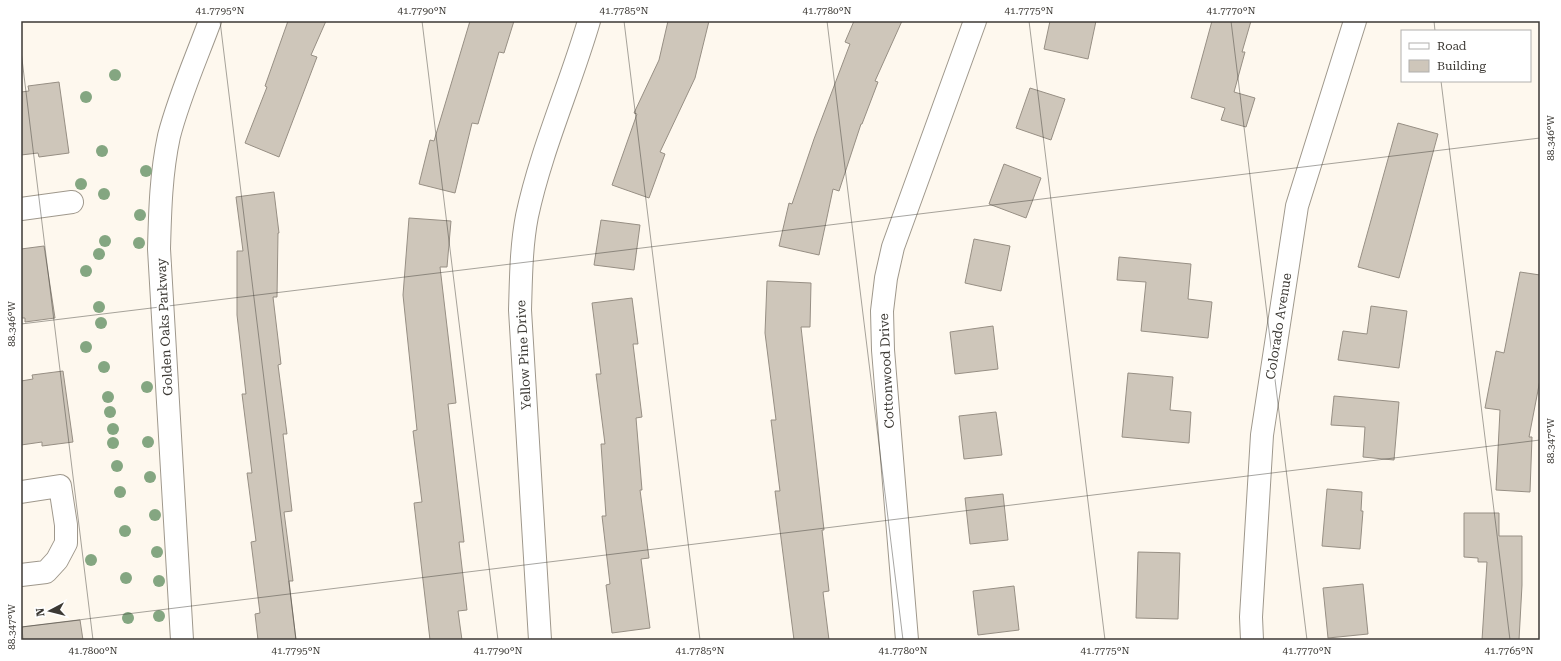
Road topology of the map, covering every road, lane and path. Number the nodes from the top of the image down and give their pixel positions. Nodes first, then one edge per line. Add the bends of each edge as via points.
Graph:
1 (210, 21) edge
2 (589, 21) edge
3 (975, 21) edge
4 (1355, 21) edge
5 (72, 202) dead end
6 (21, 209) edge
7 (21, 492) edge
8 (21, 576) edge
9 (182, 640) edge
10 (540, 640) edge
11 (907, 640) edge
12 (1252, 640) edge

1 - 9 street, Golden Oaks Parkway via 170,136 162,179 160,211 159,249
2 - 10 street, Yellow Pine Drive via 537,178 527,216 521,259 520,310
3 - 11 street, Cottonwood Drive via 893,247 882,311
4 - 12 street, Colorado Avenue via 1296,206 1262,435 1252,593
5 - 6 street
7 - 8 street via 60,486 66,543 57,560 46,572

